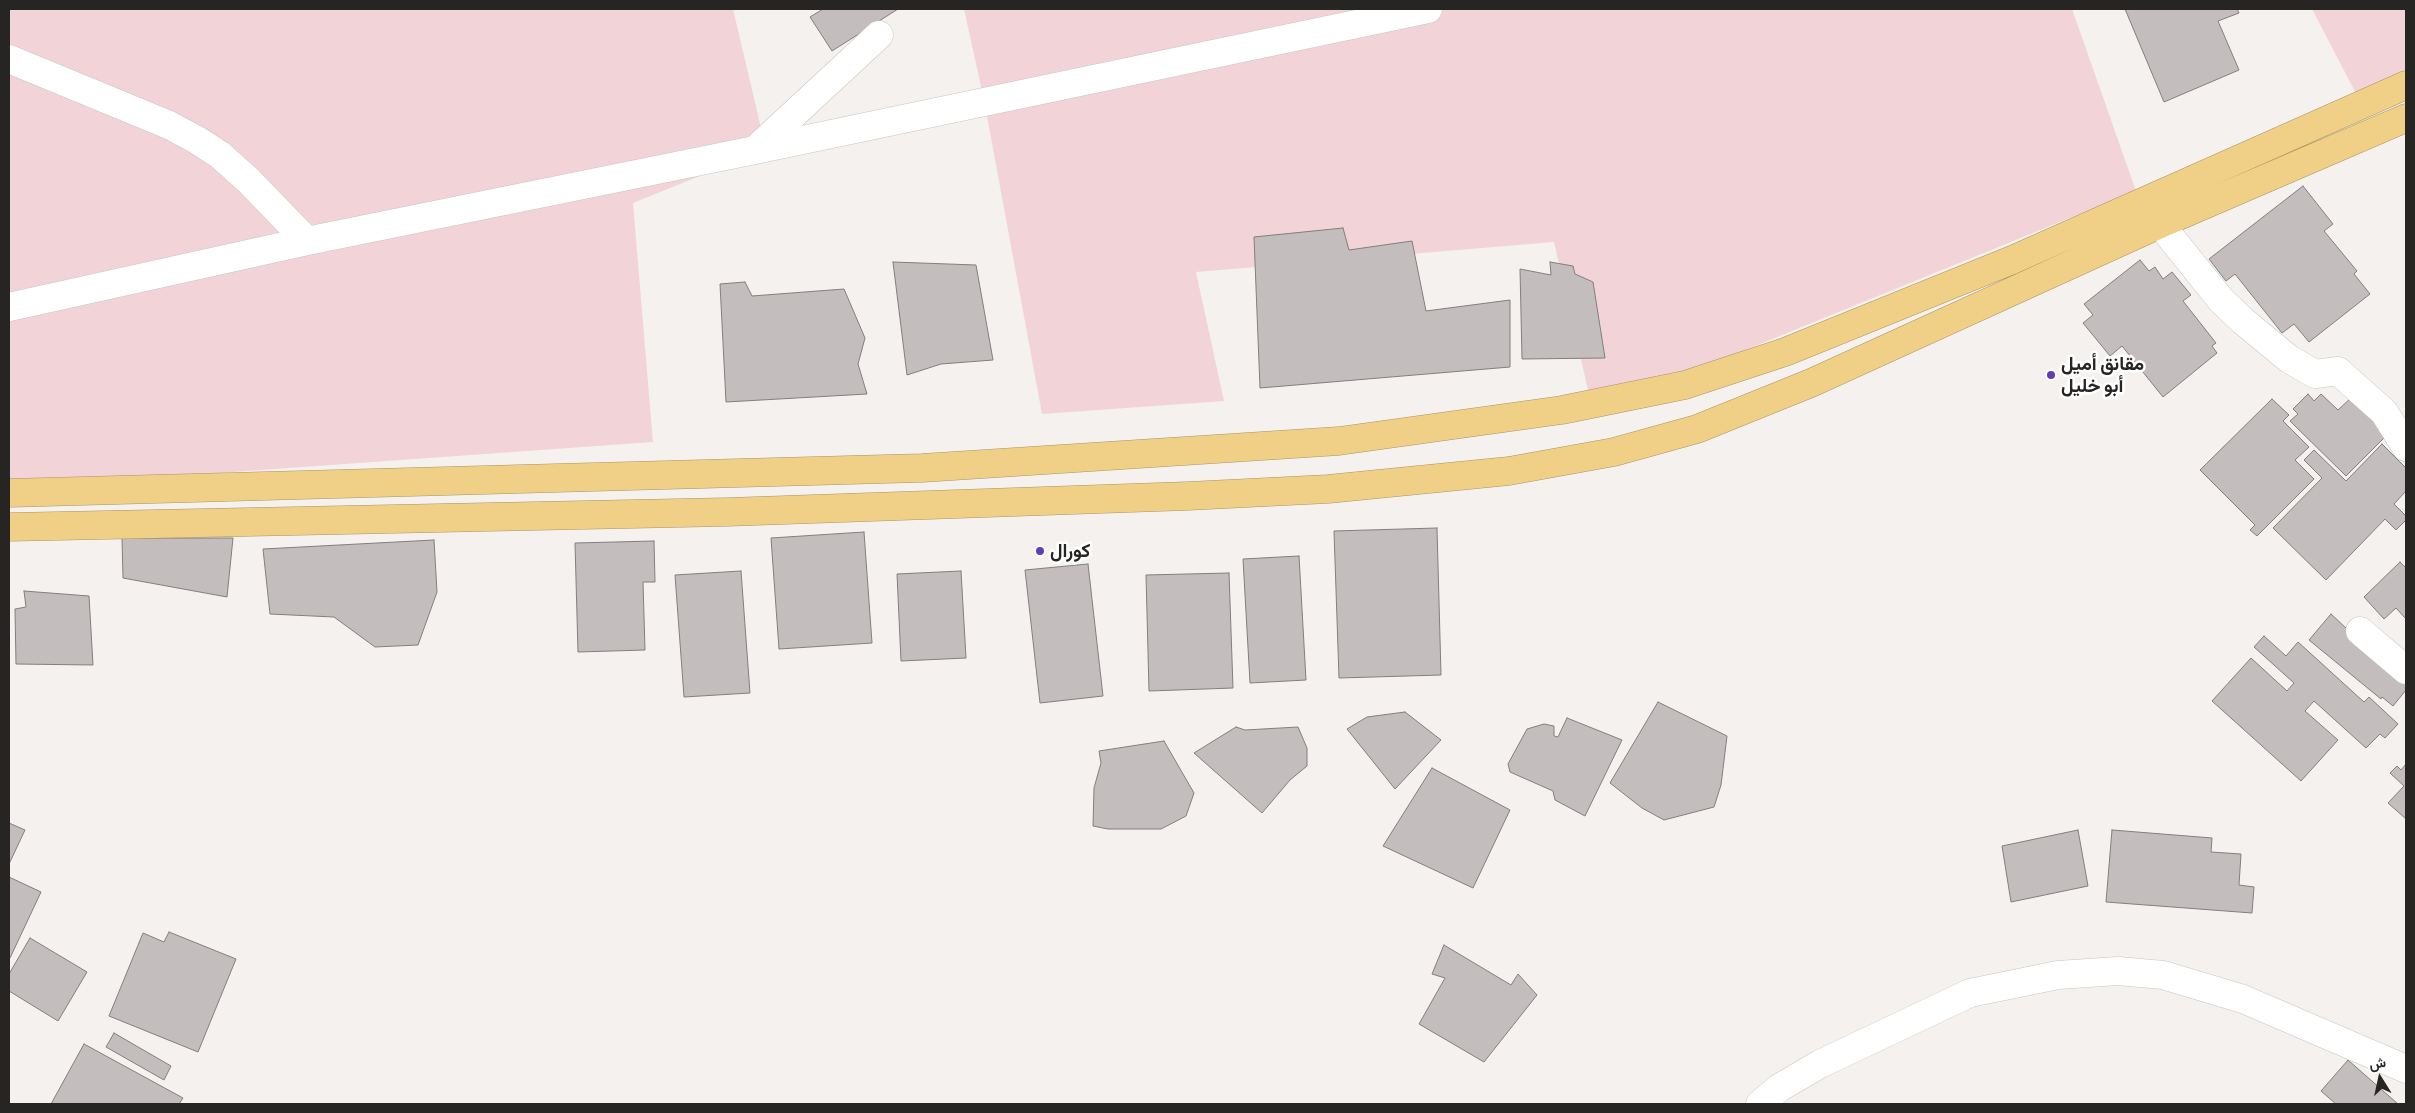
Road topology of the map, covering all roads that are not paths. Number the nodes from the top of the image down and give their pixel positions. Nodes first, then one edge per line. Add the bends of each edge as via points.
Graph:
1 (1428, 9) edge
2 (879, 35) dead end
3 (9, 59) edge
4 (2406, 85) edge
5 (2406, 118) edge
6 (755, 150) junction
7 (2160, 224) junction
8 (307, 241) junction
9 (9, 308) edge
10 (2406, 446) edge
11 (9, 493) edge
12 (9, 527) edge
13 (2360, 631) dead end
14 (2406, 670) edge
15 (2406, 1069) edge
16 (1760, 1104) edge

1 - 6 street
2 - 6 street
3 - 8 street via 169,125 197,140 248,180
4 - 11 highway via 2012,260 1793,349 1685,385 1562,410 1340,441 922,468
5 - 7 highway
6 - 8 street
7 - 10 street via 2221,300 2243,321 2289,359 2315,374 2338,371 2384,412
7 - 12 highway via 1811,383 1697,429 1614,452 1509,471 1328,489 1188,496 726,512
8 - 9 street
13 - 14 street
15 - 16 street via 2243,999 2163,975 2118,970 2058,975 1970,993 1820,1064

